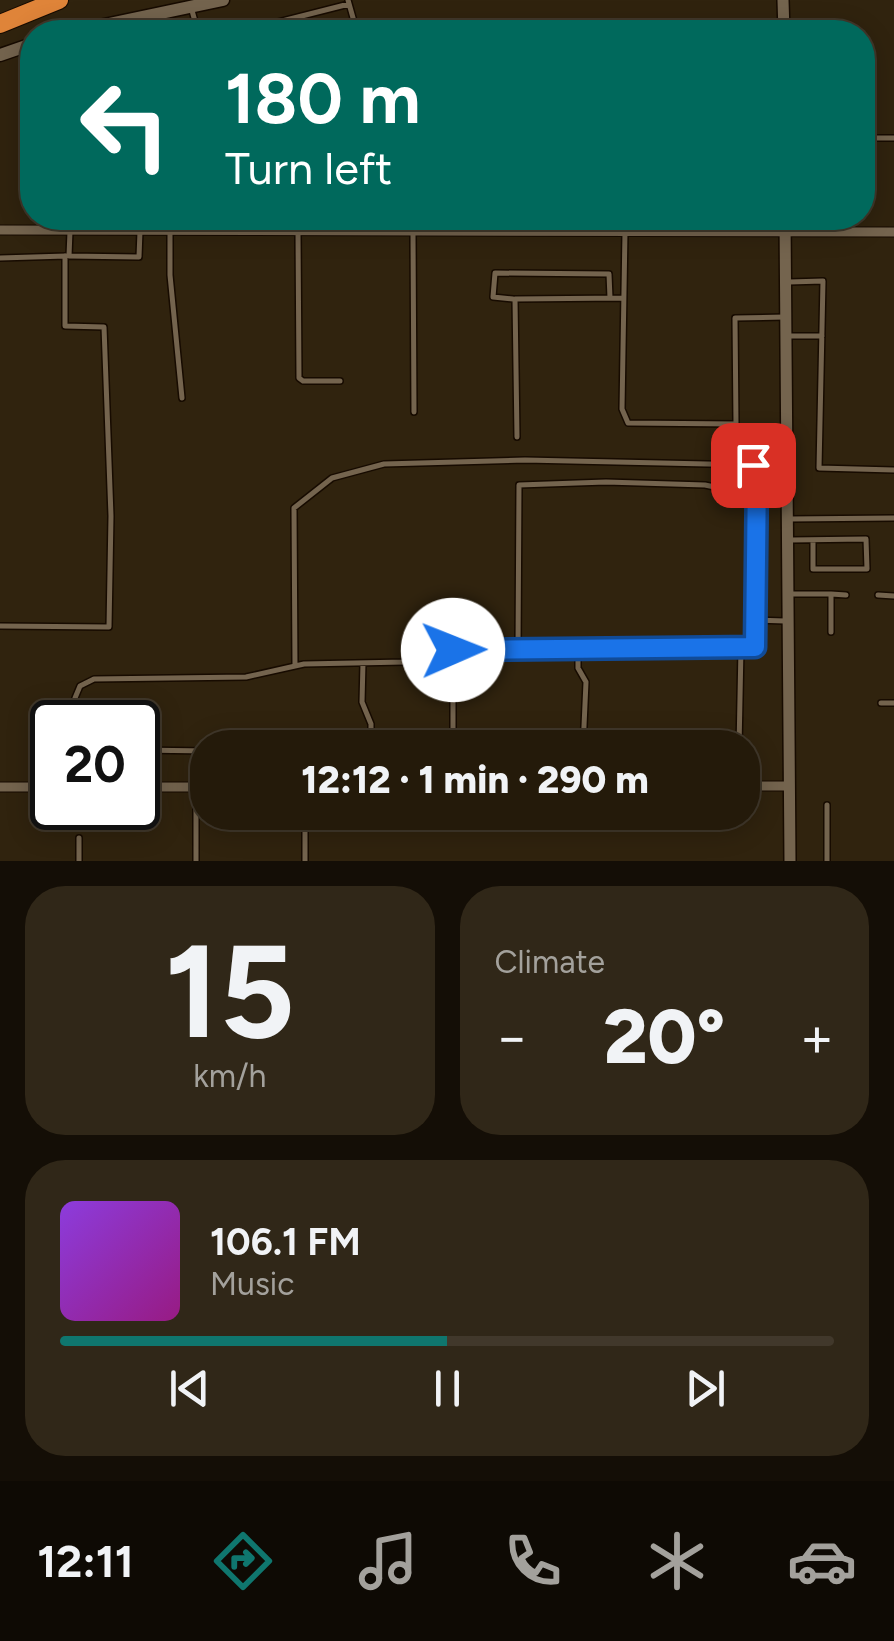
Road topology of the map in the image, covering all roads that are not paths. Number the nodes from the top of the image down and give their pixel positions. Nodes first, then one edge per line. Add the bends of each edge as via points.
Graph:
1 (42, 0) edge
2 (59, 0) edge
3 (222, 0) edge
4 (348, 2) edge
5 (191, 7) junction
6 (0, 15) edge
7 (129, 20) edge
8 (195, 20) edge
9 (283, 20) edge
10 (0, 24) edge
11 (0, 230) edge
12 (70, 230) junction
13 (140, 231) junction
14 (170, 231) junction
15 (279, 231) joint
16 (298, 231) junction
17 (381, 232) joint
18 (412, 232) junction
19 (625, 232) junction
20 (642, 232) joint
21 (894, 232) edge
22 (785, 233) junction
23 (67, 256) junction
24 (0, 258) edge
25 (786, 282) junction
26 (610, 298) junction
27 (622, 298) junction
28 (514, 299) junction
29 (786, 317) junction
30 (786, 336) junction
31 (822, 336) junction
32 (340, 381) dead end
33 (182, 398) dead end
34 (414, 412) dead end
35 (516, 438) dead end
36 (894, 470) edge
37 (788, 493) junction
38 (757, 494) junction
39 (757, 504) junction
40 (789, 518) junction
41 (894, 518) edge
42 (788, 540) junction
43 (813, 540) junction
44 (788, 594) junction
45 (831, 594) junction
46 (846, 595) dead end
47 (878, 595) dead end
48 (894, 596) edge
49 (758, 620) junction
50 (788, 621) junction
51 (0, 626) edge
52 (831, 632) dead end
53 (518, 648) junction
54 (741, 648) junction
55 (453, 650) junction
56 (578, 650) junction
57 (363, 662) junction
58 (295, 666) junction
59 (454, 668) dead end
60 (453, 696) dead end
61 (75, 700) edge
62 (881, 703) dead end
63 (894, 703) edge
64 (371, 730) edge
65 (453, 730) edge
66 (584, 730) edge
67 (739, 730) edge
68 (160, 751) edge
69 (190, 751) edge
70 (760, 786) edge
71 (790, 786) junction
72 (190, 787) edge
73 (0, 788) edge
74 (30, 788) edge
75 (160, 788) edge
76 (827, 805) dead end
77 (196, 830) edge
78 (305, 830) edge
79 (79, 838) dead end
80 (78, 861) edge
81 (196, 861) edge
82 (304, 861) edge
83 (790, 861) edge
84 (827, 861) edge

1 - 6 highway
2 - 10 highway
3 - 5 main road
4 - 9 lane
5 - 7 main road
5 - 8 lane
11 - 12 street
12 - 13 street
12 - 23 lane
13 - 14 street
13 - 23 lane via 139,257
14 - 15 street
14 - 33 lane
15 - 16 street
16 - 17 street
16 - 32 lane via 298,378
17 - 18 street
18 - 19 street
18 - 34 lane
19 - 20 street
19 - 27 lane
20 - 22 street
21 - 22 street
22 - 25 street
23 - 24 lane
23 - 51 lane via 65,326 104,327 109,627
25 - 29 street
25 - 31 lane via 823,281
26 - 27 lane
26 - 28 lane
26 - 28 lane via 609,274 495,273 493,296
27 - 29 lane via 622,409 628,423 736,424 735,318
28 - 35 lane
29 - 30 street
30 - 31 lane
30 - 37 street
31 - 36 lane via 819,468
37 - 38 lane
37 - 40 street
38 - 39 lane
38 - 58 lane via 757,472 742,464 384,464 332,478 294,508
39 - 49 lane
39 - 53 lane via 705,485 519,485
40 - 41 lane
40 - 42 street
42 - 43 lane
42 - 44 street
43 - 43 lane via 866,539 867,569 813,569
44 - 45 lane
44 - 50 street
45 - 46 lane
45 - 52 lane
47 - 48 lane
49 - 50 lane
49 - 54 lane via 757,644
50 - 71 street
53 - 55 lane
53 - 56 lane
54 - 56 lane
54 - 67 lane
55 - 57 lane via 426,650 404,662
55 - 59 lane
56 - 66 lane via 586,682
57 - 58 lane
57 - 64 lane via 362,702
58 - 61 lane via 246,677 86,680
60 - 65 lane
62 - 63 lane
68 - 69 lane
70 - 71 street
71 - 83 street
72 - 75 street
73 - 74 street
76 - 84 lane
77 - 81 lane
78 - 82 lane
79 - 80 lane

